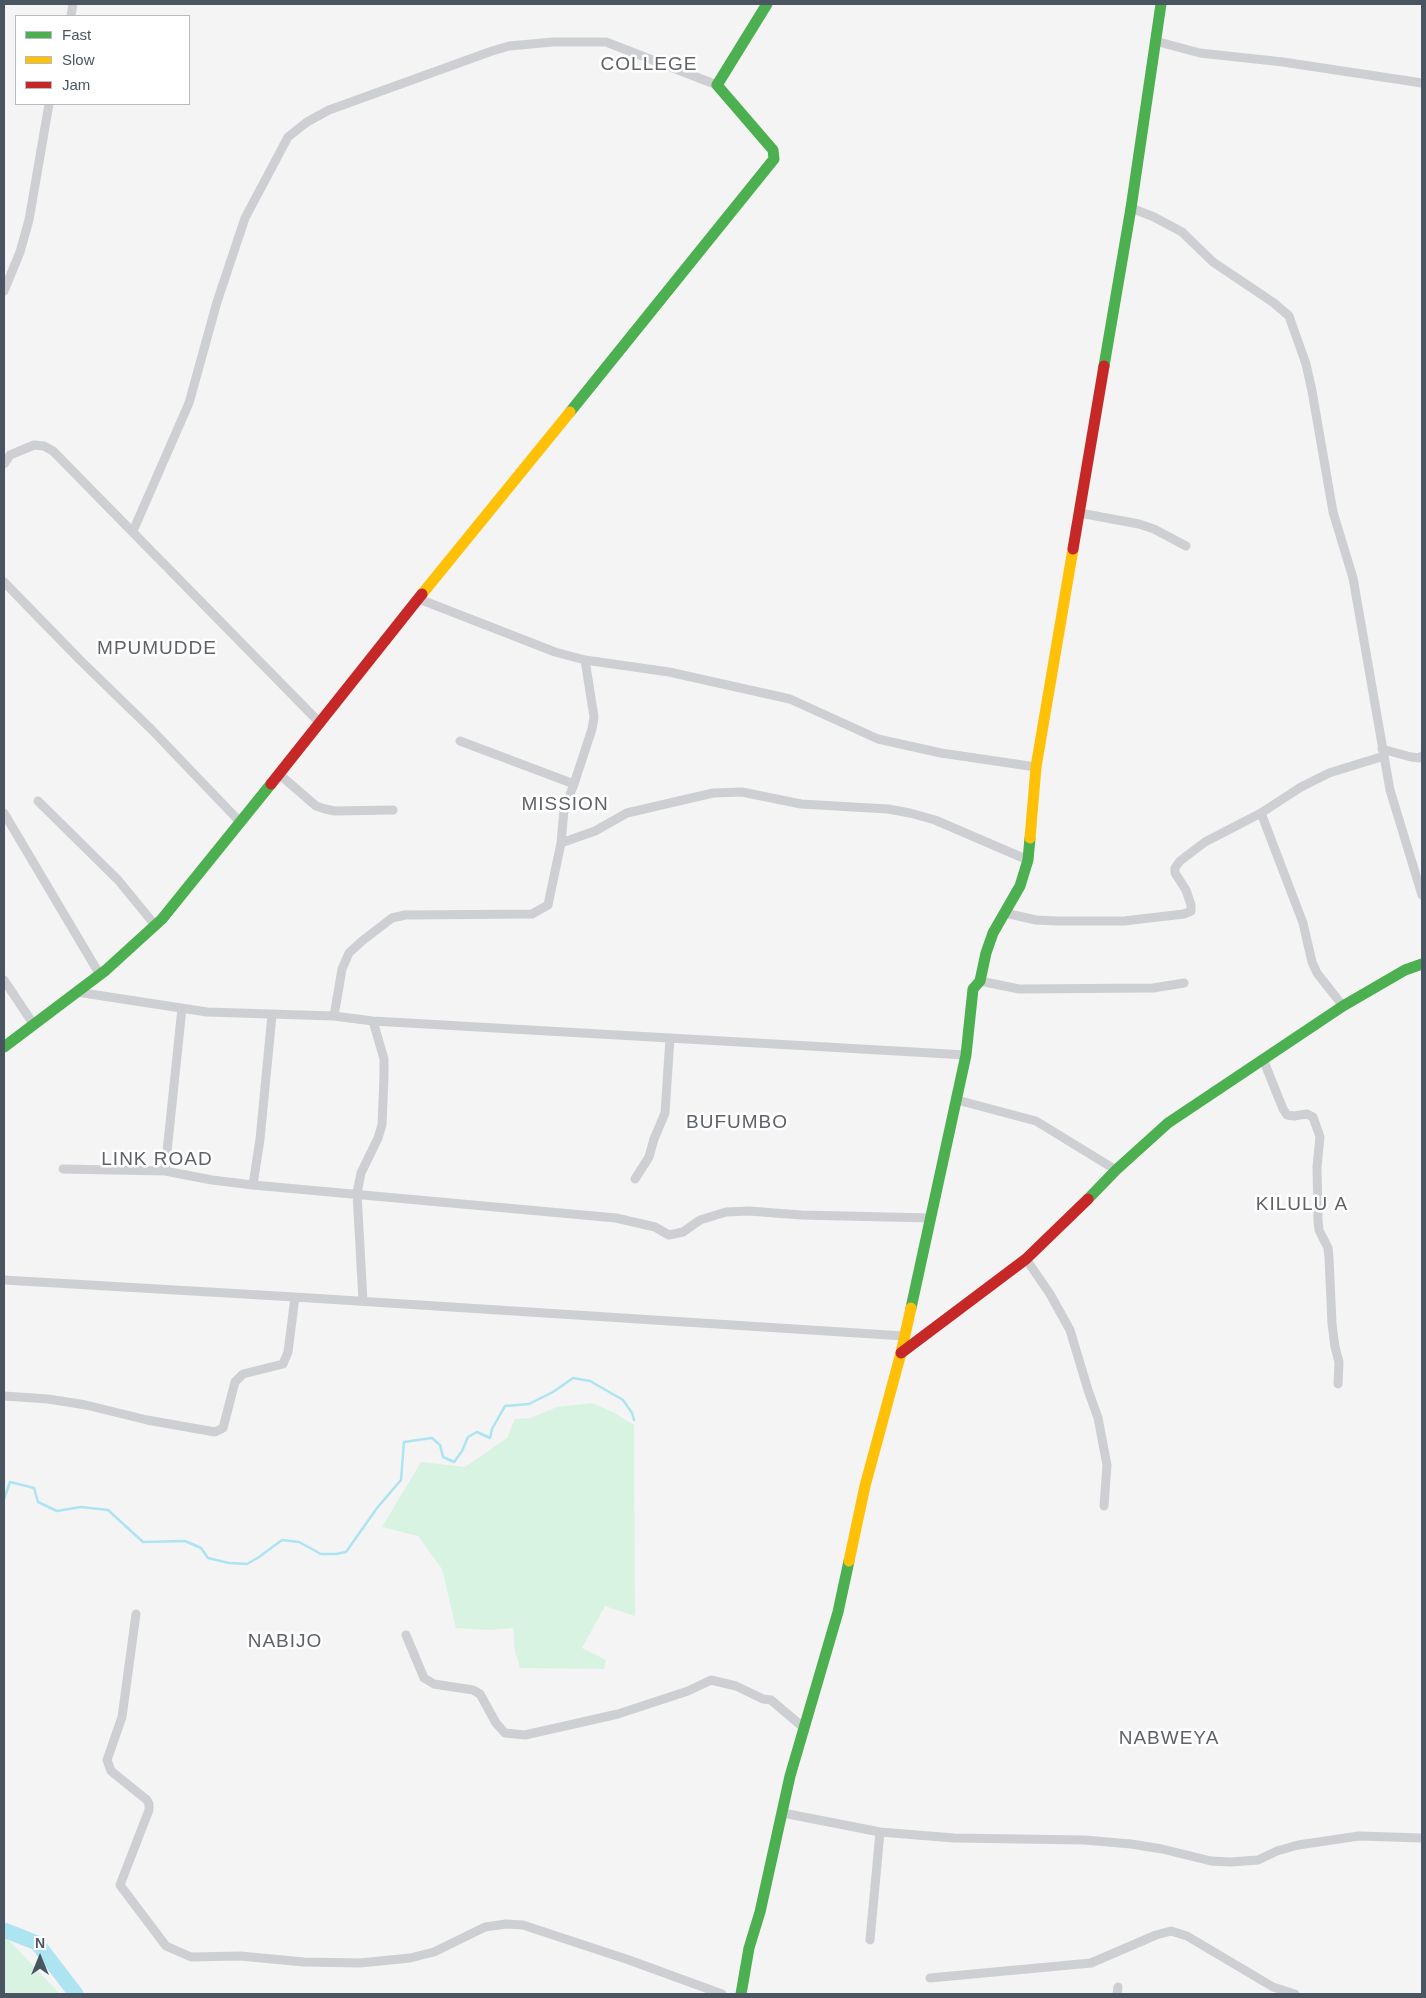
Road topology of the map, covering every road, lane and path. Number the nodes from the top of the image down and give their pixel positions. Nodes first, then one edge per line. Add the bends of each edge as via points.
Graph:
1 (768, 4) edge
2 (1161, 4) edge
3 (1155, 41) junction
4 (1422, 83) edge
5 (717, 86) junction
6 (49, 105) edge
7 (1131, 208) junction
8 (4, 291) edge
9 (7, 452) edge
10 (4, 464) edge
11 (1080, 512) junction
12 (133, 532) junction
13 (1186, 546) dead end
14 (4, 582) edge
15 (419, 599) junction
16 (585, 660) junction
17 (319, 722) junction
18 (460, 741) dead end
19 (1383, 753) junction
20 (1422, 756) edge
21 (1036, 767) junction
22 (279, 774) junction
23 (574, 784) junction
24 (38, 801) dead end
25 (393, 810) dead end
26 (4, 812) edge
27 (1261, 813) junction
28 (241, 823) junction
29 (561, 843) junction
30 (1028, 860) junction
31 (1422, 895) edge
32 (1005, 913) junction
33 (155, 925) junction
34 (1422, 964) edge
35 (100, 975) junction
36 (4, 980) edge
37 (980, 981) junction
38 (1184, 983) dead end
39 (77, 992) junction
40 (1343, 1006) junction
41 (182, 1008) junction
42 (272, 1015) junction
43 (334, 1016) junction
44 (372, 1021) junction
45 (34, 1024) junction
46 (670, 1038) junction
47 (4, 1047) edge
48 (966, 1054) junction
49 (1263, 1059) junction
50 (957, 1100) junction
51 (63, 1169) dead end
52 (1116, 1170) junction
53 (165, 1171) junction
54 (635, 1179) dead end
55 (253, 1185) junction
56 (357, 1194) junction
57 (930, 1218) junction
58 (1026, 1259) junction
59 (4, 1280) edge
60 (294, 1297) junction
61 (363, 1301) junction
62 (904, 1336) junction
63 (901, 1353) junction
64 (1338, 1384) dead end
65 (4, 1396) edge
66 (1104, 1506) dead end
67 (136, 1614) dead end
68 (406, 1634) dead end
69 (804, 1728) junction
70 (782, 1813) junction
71 (880, 1832) junction
72 (1422, 1838) edge
73 (870, 1940) dead end
74 (930, 1978) dead end
75 (722, 1994) edge
76 (741, 1994) edge
77 (1295, 1994) edge

1 - 5 street
2 - 3 street
3 - 4 street via 1200,53 1346,70
3 - 7 street
5 - 12 street via 606,42 553,42 492,51 329,110 307,122 288,137 245,218 189,403
5 - 15 street via 772,150 774,159
6 - 8 street via 29,220
7 - 11 street
7 - 19 street via 1182,232 1213,262 1289,316 1310,382 1333,512 1353,578
9 - 10 street
9 - 12 street via 34,445 53,451
11 - 13 street via 1139,524
11 - 21 street
12 - 17 street
14 - 28 street
15 - 16 street via 554,652
15 - 17 street
16 - 21 street via 746,688 790,699 878,739 941,753
16 - 23 street via 594,717
17 - 22 street
18 - 23 street
19 - 20 street
19 - 27 street via 1329,773
19 - 31 street via 1390,790
21 - 30 street
22 - 25 street via 316,806 325,809
22 - 28 street
23 - 29 street via 564,810
24 - 33 street via 118,880
26 - 35 street
27 - 32 street via 1205,842 1180,861 1176,873 1191,905 1191,911 1184,914 1124,921 1057,921
27 - 40 street via 1303,923 1312,962
28 - 33 street
29 - 30 street via 595,831 628,813 713,793 742,792 801,804 910,813 935,820
29 - 43 street via 548,905 532,914 405,915 392,918 369,935 349,954 342,969
30 - 32 street via 1020,886
32 - 37 street via 993,933
33 - 35 street
34 - 40 street via 1405,970
35 - 39 street
36 - 45 street
37 - 38 street via 1019,989 1153,988
37 - 48 street via 973,989
39 - 41 street
39 - 45 street
40 - 49 street
41 - 42 street
41 - 53 street
42 - 43 street
42 - 55 street
43 - 44 street
44 - 46 street
44 - 56 street via 384,1059 382,1125 361,1173
45 - 47 street
46 - 48 street
46 - 54 street via 665,1113 650,1157
48 - 50 street
49 - 52 street via 1168,1123
49 - 64 street via 1287,1115 1307,1114 1313,1118 1320,1137 1318,1220 1328,1248 1332,1324 1339,1362
50 - 52 street via 1036,1121
50 - 57 street
51 - 53 street
52 - 58 street
53 - 55 street
55 - 56 street
56 - 57 street via 616,1218 655,1227 668,1235 684,1232 700,1220 726,1212
56 - 61 street
57 - 62 street
58 - 63 street
58 - 66 street via 1070,1330 1098,1418 1107,1459
59 - 60 street
60 - 61 street
60 - 65 street via 288,1352 283,1364 243,1374 235,1382 223,1428 215,1432 86,1405
61 - 62 street
62 - 63 street
63 - 69 street via 864,1490 838,1612
67 - 75 street via 122,1717 107,1760 111,1771 149,1804 120,1885 166,1946 191,1957 240,1956 360,1964 434,1952 485,1927 523,1925
68 - 69 street via 424,1678 434,1684 480,1694 505,1733 525,1735 618,1714 711,1680 771,1700
69 - 70 street
70 - 71 street
70 - 76 street
71 - 72 street via 1131,1844 1231,1862 1258,1860 1298,1845 1359,1836
71 - 73 street
74 - 77 street via 1091,1963 1172,1931 1191,1938 1273,1987

